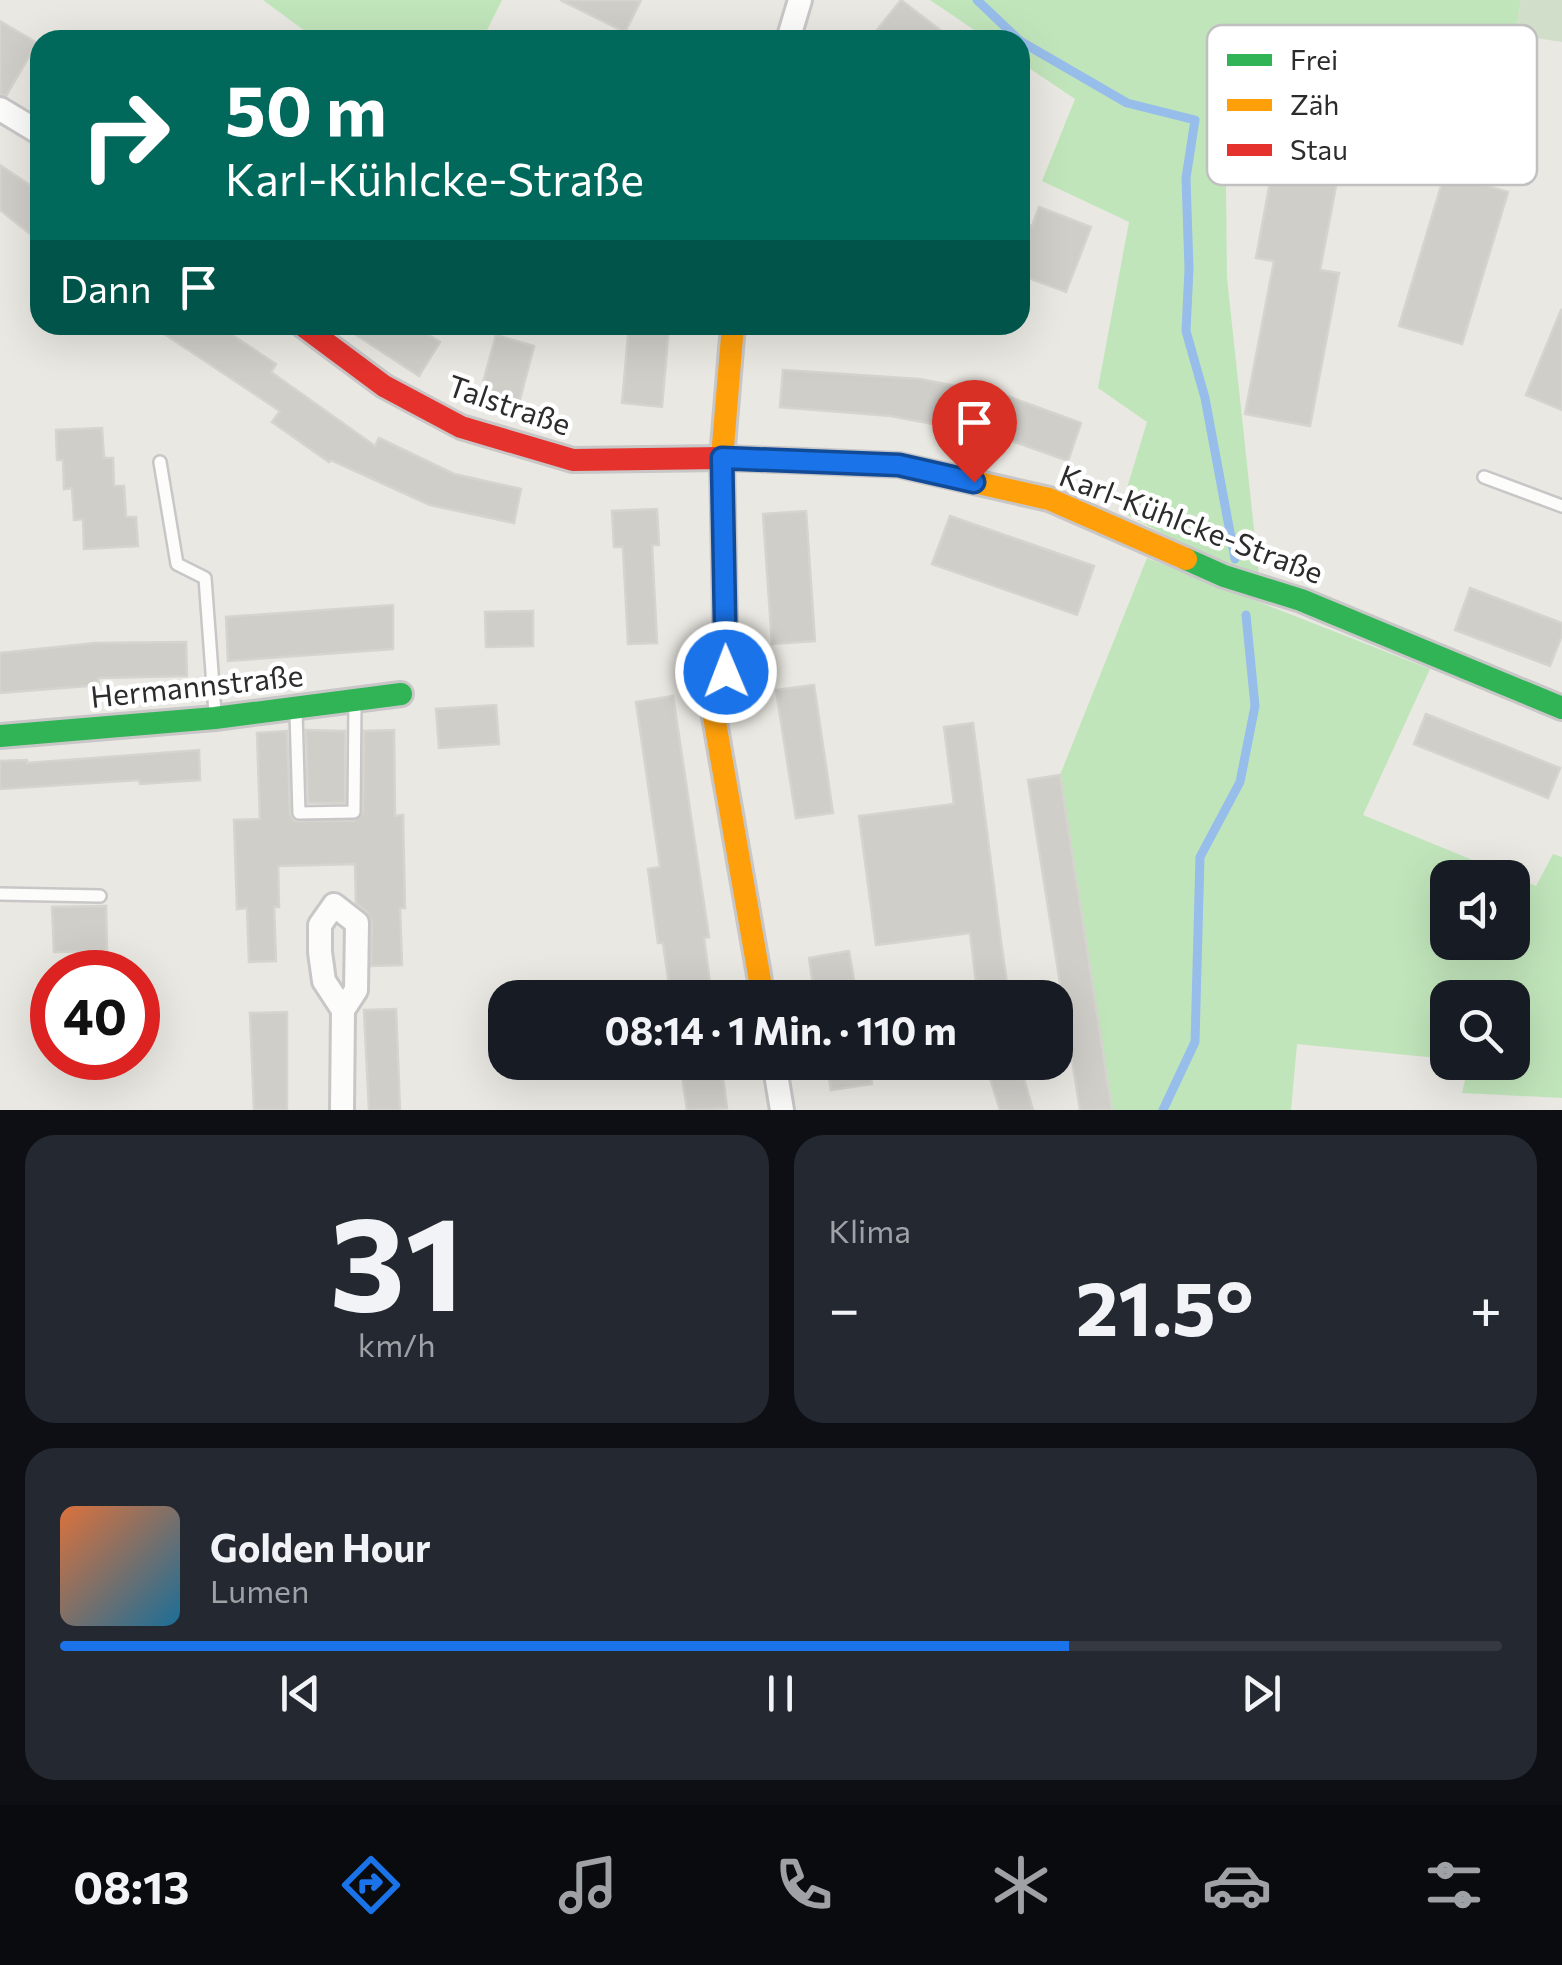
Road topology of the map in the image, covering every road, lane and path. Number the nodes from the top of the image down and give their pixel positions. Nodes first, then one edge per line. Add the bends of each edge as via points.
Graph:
1 (800, 0) edge
2 (791, 30) edge
3 (0, 109) edge
4 (30, 127) edge
5 (315, 335) edge
6 (733, 335) edge
7 (722, 458) junction
8 (160, 462) dead end
9 (1484, 477) dead end
10 (1562, 506) edge
11 (400, 694) dead end
12 (355, 700) junction
13 (296, 708) junction
14 (1562, 708) edge
15 (215, 718) junction
16 (0, 736) edge
17 (0, 894) edge
18 (100, 896) dead end
19 (759, 980) edge
20 (343, 1010) dead end
21 (777, 1080) edge
22 (342, 1110) edge
23 (782, 1110) edge

1 - 2 street
3 - 4 street
5 - 7 street, Talstraße via 384,386 460,427 573,460
6 - 7 street
7 - 14 street, Karl-Kühlcke-Straße via 899,465 1049,499 1224,576 1301,600
7 - 19 street via 726,672 712,705
8 - 15 lane via 176,564 205,578
9 - 10 lane
11 - 12 street, Hermannstraße
12 - 13 street, Hermannstraße
12 - 13 lane via 354,812 299,813
13 - 15 street, Hermannstraße
15 - 16 street, Hermannstraße
17 - 18 lane
20 - 22 street
21 - 23 street

